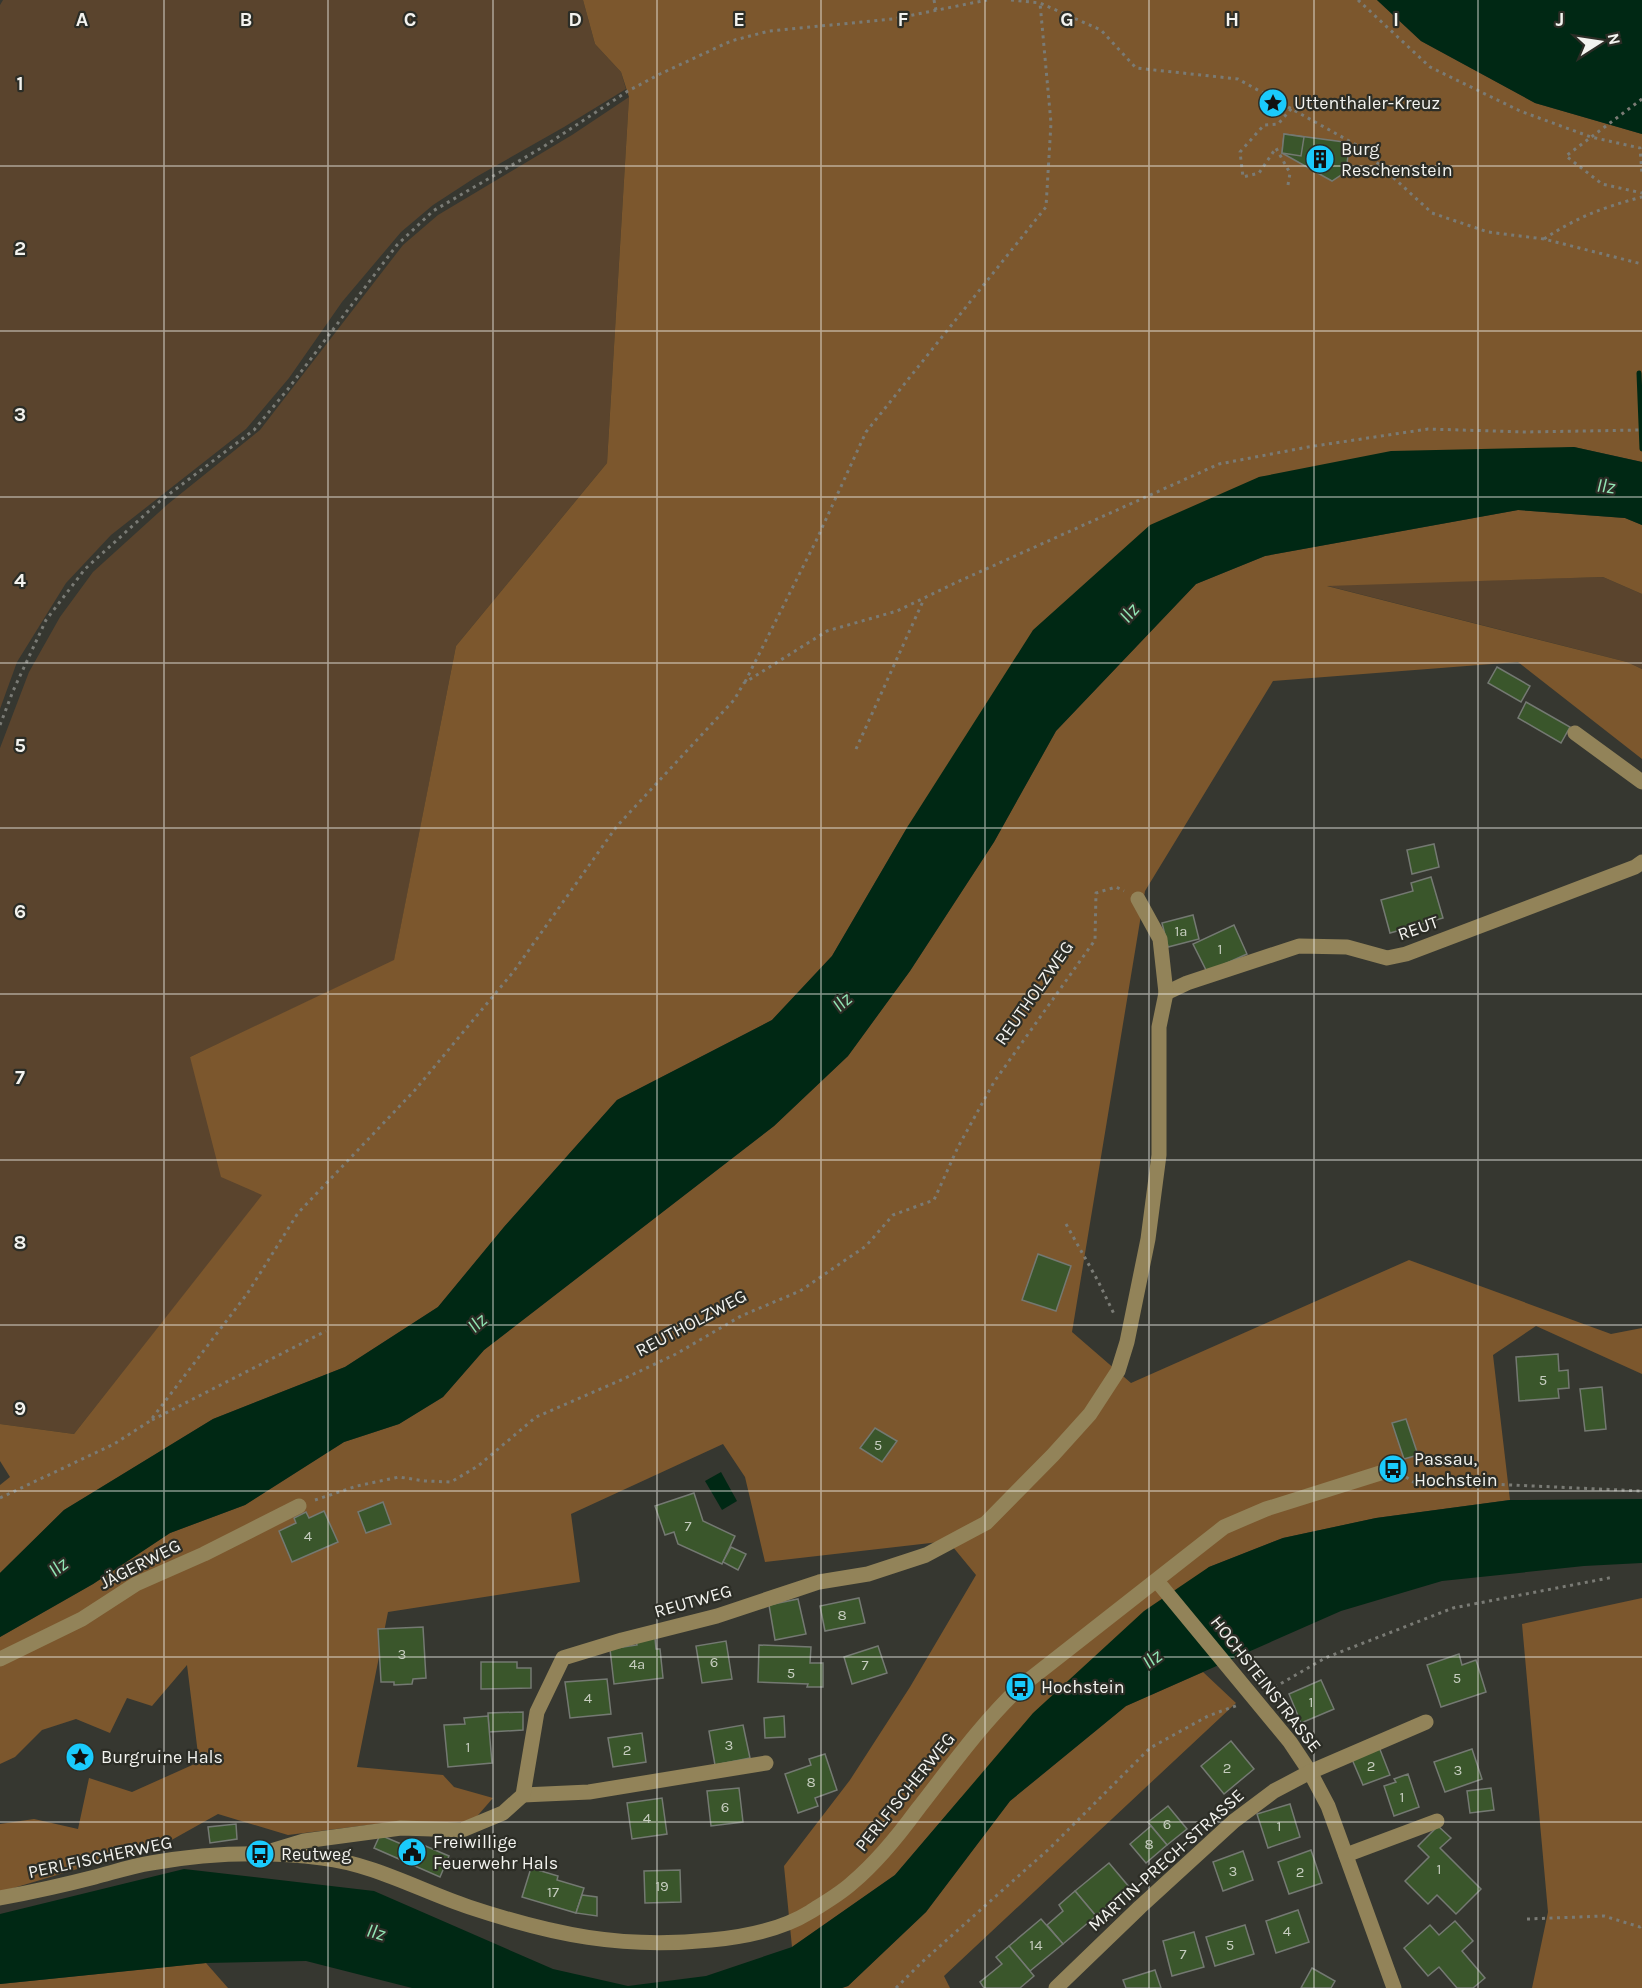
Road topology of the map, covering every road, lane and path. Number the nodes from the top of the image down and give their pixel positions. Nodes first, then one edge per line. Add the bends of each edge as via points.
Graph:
1 (934, 0) edge
2 (987, 0) edge
3 (1011, 0) edge
4 (1358, 0) edge
5 (1040, 3) junction
6 (936, 10) junction
7 (1642, 99) edge
8 (1292, 108) junction
9 (1591, 137) junction
10 (1642, 174) edge
11 (1288, 185) dead end
12 (1642, 195) edge
13 (1544, 238) junction
14 (1642, 264) edge
15 (1642, 430) edge
16 (925, 598) junction
17 (744, 683) junction
18 (0, 725) edge
19 (1575, 733) dead end
20 (856, 748) dead end
21 (1642, 782) edge
22 (1642, 862) edge
23 (1138, 899) joint
24 (1166, 993) junction
25 (1066, 1224) dead end
26 (326, 1331) dead end
27 (1127, 1342) junction
28 (150, 1421) junction
29 (1393, 1469) joint
30 (1642, 1491) edge
31 (0, 1498) edge
32 (299, 1506) joint
33 (1614, 1577) dead end
34 (1157, 1581) junction
35 (0, 1659) edge
36 (1254, 1699) junction
37 (1426, 1722) dead end
38 (766, 1763) dead end
39 (1310, 1772) junction
40 (523, 1795) junction
41 (1437, 1821) dead end
42 (260, 1854) junction
43 (1346, 1855) junction
44 (0, 1898) edge
45 (1527, 1919) dead end
46 (1641, 1927) edge
47 (896, 1988) edge
48 (1056, 1988) edge
49 (1394, 1988) edge

1 - 6 path
2 - 6 path
3 - 5 path
4 - 9 path via 1430,67 1520,111
5 - 8 path via 1101,30 1136,68 1238,79
5 - 17 path via 1051,123 1046,207 866,432
6 - 18 path via 893,19 769,31 731,41 628,91 543,147 433,211 397,245 254,430 160,501 85,569 46,621
7 - 9 path
8 - 11 path via 1278,123 1264,125 1240,152 1243,177 1259,173 1276,148 1290,173
8 - 13 path via 1359,147 1432,213 1488,232
9 - 10 path via 1640,148
9 - 12 path via 1566,156 1602,184
12 - 13 path via 1603,207
13 - 14 path
15 - 16 path via 1428,429 1219,464
16 - 17 path via 897,611 827,631
16 - 20 path
17 - 28 path via 734,700 617,826 514,971 415,1090 298,1213 247,1294
19 - 21 street
22 - 24 street, REUT via 1406,954 1387,958 1347,947 1299,946
23 - 24 street via 1160,939
23 - 32 path, REUTHOLZWEG via 1116,887 1096,893 1095,940 993,1082 934,1200 893,1215 866,1246 800,1291 741,1316 619,1382 537,1417 451,1482 399,1477 357,1486
24 - 27 street via 1159,1027 1159,1155 1148,1239
25 - 27 path
26 - 28 path
27 - 40 street, REUTWEG via 1118,1371 1090,1414 986,1523 927,1555 868,1574 819,1582 717,1616 563,1658 537,1712
28 - 31 path via 114,1444
29 - 30 path via 1415,1483
29 - 34 street, PERLFISCHERWEG via 1266,1509 1224,1527
32 - 35 street, JÄGERWEG via 136,1584 82,1619
33 - 36 path via 1453,1608 1325,1658
34 - 36 street, HOCHSTEINSTRASSE
34 - 42 street, PERLFISCHERWEG via 1085,1634 995,1710 893,1842 852,1883 808,1913 777,1927 738,1937 680,1943 596,1940 559,1934 468,1907 363,1867 324,1858
36 - 39 street, HOCHSTEINSTRASSE
36 - 47 path via 1208,1716 1150,1749 1050,1848
37 - 39 street, MARTIN-PRECH-STRASSE
38 - 40 street via 589,1792
39 - 43 street, HOCHSTEINSTRASSE
39 - 48 street, MARTIN-PRECH-STRASSE via 1274,1791 1234,1821
40 - 42 street via 503,1813 462,1830 401,1828 333,1836
41 - 43 street
42 - 44 street, PERLFISCHERWEG via 150,1863
43 - 49 street, HOCHSTEINSTRASSE
45 - 46 path via 1604,1916

